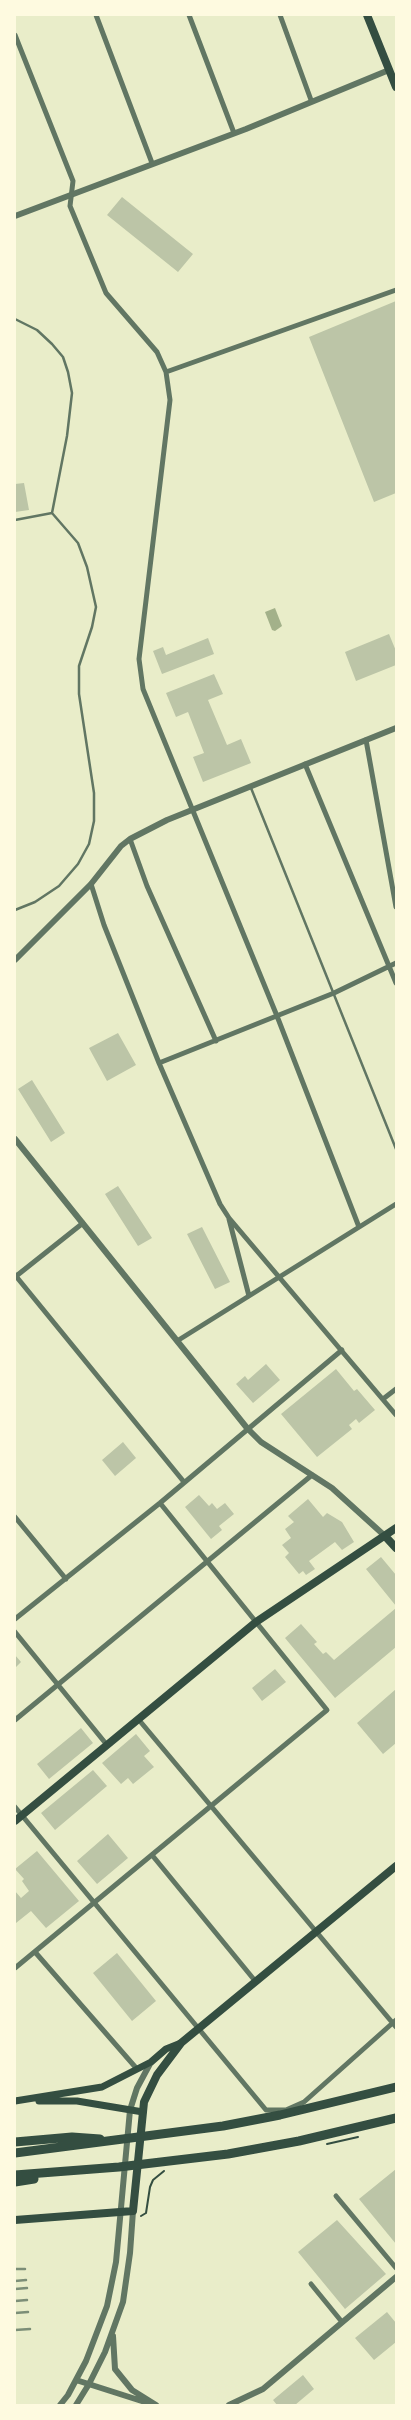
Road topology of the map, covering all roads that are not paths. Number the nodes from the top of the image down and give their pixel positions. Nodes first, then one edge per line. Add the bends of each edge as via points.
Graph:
1 (96, 15) edge
2 (188, 15) edge
3 (280, 15) edge
4 (367, 15) edge
5 (15, 35) edge
6 (392, 68) edge
7 (396, 87) edge
8 (311, 100) junction
9 (234, 133) junction
10 (152, 163) junction
11 (70, 195) junction
12 (15, 216) edge
13 (396, 290) edge
14 (15, 319) edge
15 (166, 372) junction
16 (52, 513) junction
17 (15, 520) edge
18 (396, 728) edge
19 (366, 740) junction
20 (305, 764) junction
21 (250, 786) junction
22 (192, 810) junction
23 (130, 839) junction
24 (92, 884) junction
25 (396, 907) edge
26 (15, 910) edge
27 (16, 957) edge
28 (396, 963) edge
29 (390, 967) junction
30 (396, 983) edge
31 (334, 993) junction
32 (277, 1016) junction
33 (216, 1041) junction
34 (159, 1063) junction
35 (15, 1139) edge
36 (396, 1149) edge
37 (396, 1204) edge
38 (229, 1218) junction
39 (83, 1223) junction
40 (358, 1227) junction
41 (15, 1276) edge
42 (280, 1276) junction
43 (249, 1296) junction
44 (177, 1340) junction
45 (342, 1350) junction
46 (396, 1389) edge
47 (383, 1399) junction
48 (396, 1415) edge
49 (247, 1428) junction
50 (312, 1475) junction
51 (184, 1482) junction
52 (160, 1503) junction
53 (15, 1517) edge
54 (396, 1528) edge
55 (385, 1536) junction
56 (396, 1548) edge
57 (207, 1561) junction
58 (66, 1579) junction
59 (15, 1619) edge
60 (256, 1622) junction
61 (15, 1632) edge
62 (58, 1684) junction
63 (15, 1720) edge
64 (139, 1720) junction
65 (107, 1745) junction
66 (210, 1806) junction
67 (15, 1807) edge
68 (22, 1815) junction
69 (15, 1821) edge
70 (152, 1855) junction
71 (396, 1866) edge
72 (94, 1902) junction
73 (316, 1934) junction
74 (35, 1952) junction
75 (15, 1968) edge
76 (256, 1982) junction
77 (394, 2024) edge
78 (198, 2029) junction
79 (181, 2043) junction
80 (151, 2062) junction
81 (137, 2070) junction
82 (396, 2087) edge
83 (16, 2101) edge
84 (130, 2110) junction
85 (143, 2112) junction
86 (396, 2118) edge
87 (122, 2140) junction
88 (15, 2142) edge
89 (15, 2153) edge
90 (83, 2170) junction
91 (15, 2176) edge
92 (15, 2182) edge
93 (336, 2196) dead end
94 (133, 2212) junction
95 (122, 2213) junction
96 (15, 2220) edge
97 (396, 2268) edge
98 (396, 2277) edge
99 (312, 2284) dead end
100 (342, 2322) junction
101 (114, 2330) junction
102 (76, 2380) junction
103 (90, 2384) junction
104 (60, 2405) edge
105 (76, 2405) edge
106 (156, 2405) edge
107 (229, 2405) edge

1 - 10 street
2 - 9 street
3 - 8 street
4 - 6 main road
5 - 11 street via 73,181
6 - 7 main road
6 - 8 street
8 - 9 street
9 - 10 street
10 - 11 street
11 - 12 street
11 - 15 street via 70,206 106,292 157,352
13 - 15 street
14 - 16 lane via 37,330 52,344 63,357 68,372 72,393
15 - 22 street via 170,400 140,674 143,689
16 - 17 lane
16 - 26 lane via 78,543 96,606 79,666 79,694 94,793 94,821 78,864 59,886 35,902
18 - 19 street
19 - 20 street
19 - 25 street
20 - 21 street
20 - 29 street
21 - 22 street
21 - 31 lane
22 - 23 street
22 - 32 street
23 - 24 street
23 - 33 street
24 - 27 street
24 - 34 street via 104,925
28 - 29 street
29 - 30 street
29 - 31 street
31 - 32 street
31 - 36 lane
32 - 33 street
32 - 40 street
33 - 34 street
34 - 38 street via 210,1184
35 - 39 street
37 - 40 street
38 - 42 street
38 - 43 street
39 - 41 street
39 - 44 street
40 - 42 street
41 - 51 street
42 - 43 street
42 - 45 street
43 - 44 street
44 - 49 street
45 - 47 street
45 - 49 street
46 - 47 street
47 - 48 street
49 - 50 street via 261,1442
49 - 51 street
50 - 55 street via 355,1507
50 - 57 street
51 - 52 street
52 - 57 street
52 - 58 street
53 - 58 street
54 - 55 main road
55 - 56 main road
55 - 60 main road
57 - 60 street
57 - 62 street
58 - 59 street
60 - 64 main road
60 - 66 street via 327,1710
61 - 62 street
62 - 63 street
62 - 65 street
64 - 65 main road
64 - 66 street
65 - 68 main road
66 - 70 street
66 - 73 street
67 - 68 street
68 - 69 main road
68 - 72 street
70 - 72 street
70 - 76 street
71 - 73 main road
72 - 74 street
72 - 78 street
73 - 76 main road
73 - 77 street
74 - 75 street
74 - 81 street
76 - 78 main road
77 - 78 street via 304,2102 286,2110 266,2110
78 - 79 main road
79 - 80 main road via 166,2049
79 - 85 main road via 157,2076 144,2102
80 - 81 main road
80 - 84 street
81 - 83 main road via 102,2087
82 - 87 highway via 280,2115
83 - 84 main road via 78,2101
84 - 85 main road
84 - 95 street
85 - 94 main road
86 - 90 highway via 266,2148
87 - 88 highway via 72,2137
87 - 89 highway
90 - 91 highway
90 - 92 highway
93 - 97 street
94 - 95 main road
94 - 101 street via 127,2276
95 - 96 main road
95 - 102 street via 107,2306
98 - 100 street
99 - 100 street
100 - 107 street via 263,2389
101 - 103 street
101 - 106 street via 115,2369 132,2390
102 - 103 street
102 - 104 street
103 - 105 street
103 - 106 street

